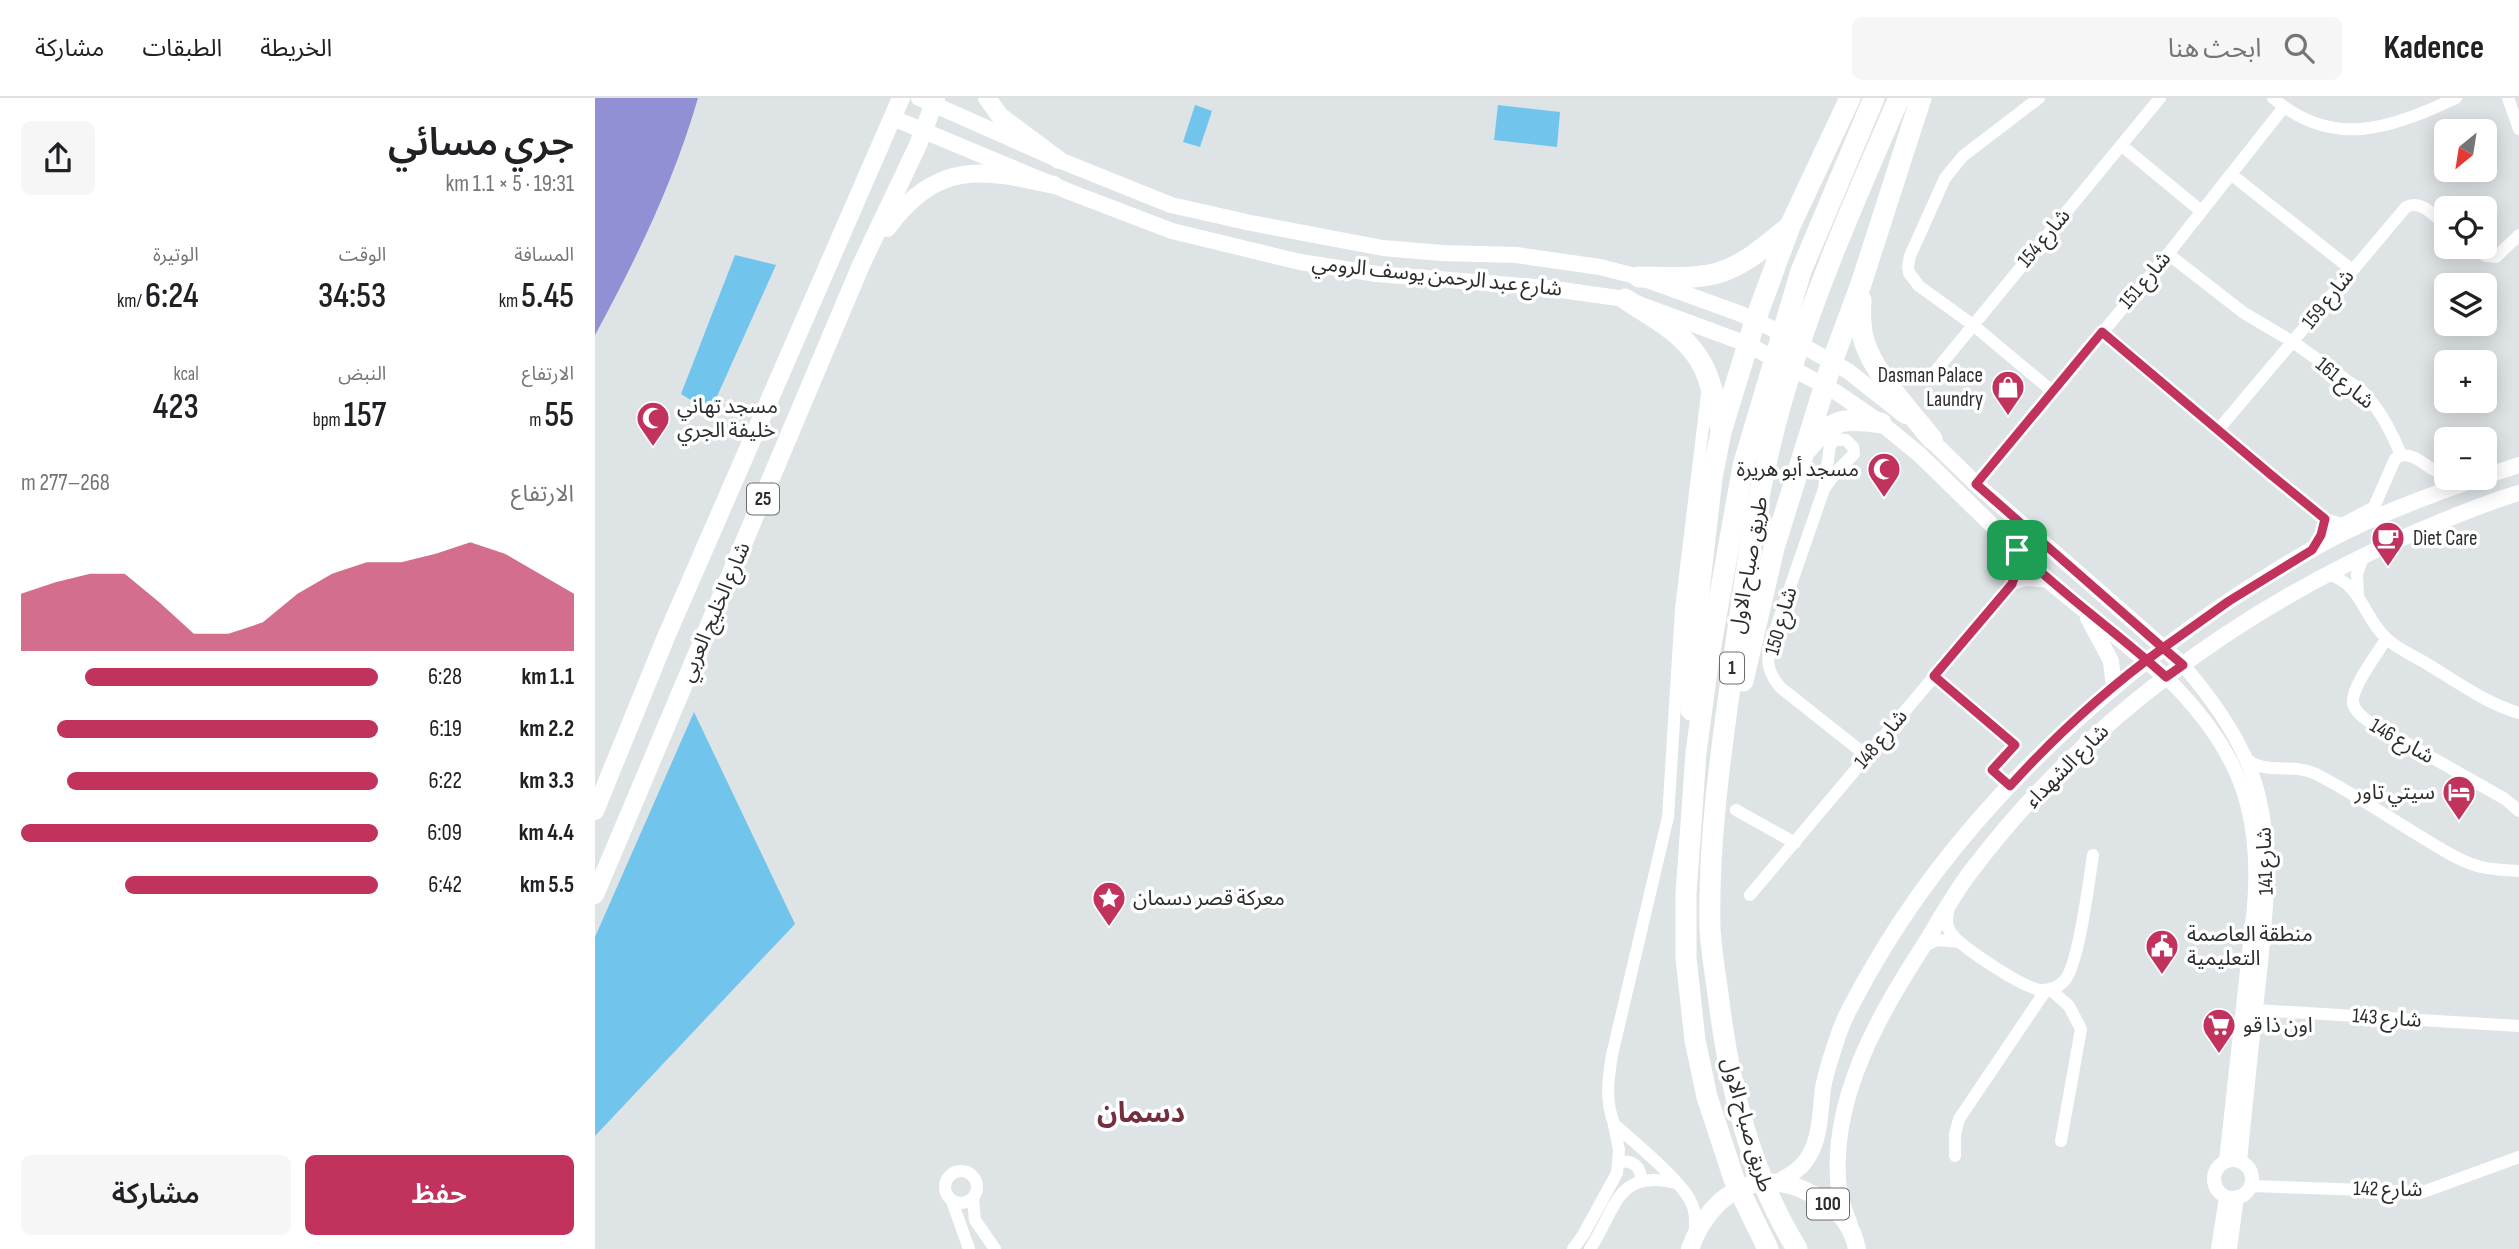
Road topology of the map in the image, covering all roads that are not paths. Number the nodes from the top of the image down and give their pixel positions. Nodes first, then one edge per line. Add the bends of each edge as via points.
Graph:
1 (901, 98) edge
2 (987, 98) edge
3 (1850, 98) edge
4 (1874, 98) edge
5 (1899, 98) edge
6 (1921, 98) edge
7 (2039, 98) edge
8 (2160, 98) edge
9 (2273, 98) edge
10 (2456, 98) edge
11 (2508, 98) edge
12 (930, 100) edge
13 (2430, 103) edge
14 (2284, 107) junction
15 (893, 118) junction
16 (2519, 129) edge
17 (924, 131) junction
18 (2121, 145) junction
19 (1059, 160) junction
20 (1080, 168) junction
21 (2232, 175) junction
22 (1062, 189) junction
23 (2201, 211) junction
24 (2434, 216) edge
25 (1790, 226) junction
26 (2519, 235) edge
27 (2168, 254) junction
28 (2497, 256) edge
29 (862, 265) junction
30 (2352, 270) junction
31 (1639, 277) junction
32 (1861, 284) junction
33 (1625, 299) junction
34 (1763, 324) junction
35 (1973, 325) junction
36 (2102, 332) junction
37 (2293, 342) junction
38 (1756, 347) junction
39 (1825, 358) junction
40 (1929, 379) dead end
41 (1709, 380) junction
42 (1817, 381) junction
43 (2052, 391) junction
44 (1881, 423) junction
45 (2218, 430) junction
46 (1720, 436) junction
47 (1932, 439) junction
48 (1803, 453) junction
49 (2401, 455) junction
50 (1700, 459) junction
51 (2519, 465) edge
52 (2497, 471) edge
53 (2434, 472) edge
54 (1976, 484) junction
55 (1824, 489) dead end
56 (2444, 490) edge
57 (2515, 493) edge
58 (2325, 519) junction
59 (2342, 523) junction
60 (2321, 535) junction
61 (2017, 550) junction
62 (2312, 550) junction
63 (2365, 555) junction
64 (2326, 574) junction
65 (2265, 578) junction
66 (2050, 582) junction
67 (2012, 584) junction
68 (2358, 595) junction
69 (2276, 603) junction
70 (2081, 607) junction
71 (2386, 639) junction
72 (2163, 648) junction
73 (2147, 660) junction
74 (2183, 665) junction
75 (1934, 676) junction
76 (2166, 677) junction
77 (2114, 687) junction
78 (2519, 713) edge
79 (1696, 753) junction
80 (2243, 755) junction
81 (1867, 756) junction
82 (2272, 770) junction
83 (2010, 786) junction
84 (2259, 796) junction
85 (1715, 799) junction
86 (1736, 810) dead end
87 (595, 811) edge
88 (2519, 811) edge
89 (1795, 843) junction
90 (2093, 855) dead end
91 (2519, 871) edge
92 (595, 895) edge
93 (1750, 895) dead end
94 (1953, 896) junction
95 (1960, 942) junction
96 (1923, 947) junction
97 (2048, 989) junction
98 (2256, 1010) junction
99 (2519, 1026) edge
100 (1614, 1124) junction
101 (2061, 1141) dead end
102 (1955, 1156) dead end
103 (2519, 1157) edge
104 (2233, 1161) junction
105 (1619, 1163) junction
106 (1641, 1180) junction
107 (1778, 1182) junction
108 (1676, 1183) junction
109 (2251, 1186) junction
110 (2232, 1197) junction
111 (973, 1199) junction
112 (952, 1201) junction
113 (1851, 1228) junction
114 (1692, 1241) edge
115 (969, 1249) edge
116 (995, 1249) edge
117 (1573, 1249) edge
118 (1590, 1249) edge
119 (1768, 1249) edge
120 (1797, 1249) edge
121 (1857, 1249) edge
122 (2217, 1249) edge
123 (2230, 1249) edge

1 - 15 main road, شارع الخليج العربي / 25
2 - 19 main road via 1000,116
3 - 25 highway
4 - 79 highway, طريق صباح الاول / 1 via 1801,271 1743,466
5 - 85 highway, طريق صباح الاول / 1 via 1837,240 1782,400 1748,548
6 - 32 highway
7 - 35 street via 1953,166 1910,256 1907,267 1912,279
8 - 18 street, شارع 154
9 - 14 street
10 - 13 street
11 - 16 street
12 - 17 main road, شارع الخليج العربي / 25
12 - 19 main road, شارع عبد الرحمن يوسف الرومي
13 - 14 street via 2386,125 2346,130 2316,124
14 - 21 street, شارع 151
15 - 17 main road, شارع عبد الرحمن يوسف الرومي
15 - 87 main road, شارع الخليج العربي / 25 via 666,637
17 - 22 main road, شارع عبد الرحمن يوسف الرومي
17 - 29 main road, شارع الخليج العربي / 25
18 - 23 street
18 - 35 street, شارع 154
19 - 20 main road, شارع عبد الرحمن يوسف الرومي
20 - 22 main road via 1062,173
20 - 31 main road, شارع عبد الرحمن يوسف الرومي via 1171,205 1251,223 1383,248 1516,256
21 - 23 street, شارع 151
21 - 30 street
22 - 29 main road via 990,174 943,179 901,210
22 - 33 main road, شارع عبد الرحمن يوسف الرومي via 1173,232 1300,262
23 - 27 street, شارع 151
24 - 30 street, شارع 159 via 2422,206 2410,204
25 - 31 highway via 1755,255 1719,273
25 - 34 highway
26 - 28 street
27 - 36 street, شارع 151
27 - 37 street, شارع 161 via 2244,313
29 - 92 main road, شارع الخليج العربي / 25
30 - 37 street, شارع 159
31 - 34 main road, شارع عبد الرحمن يوسف الرومي
32 - 39 highway
32 - 47 highway via 1860,319 1866,348
33 - 38 main road, شارع عبد الرحمن يوسف الرومي
33 - 41 highway via 1674,331 1690,347
34 - 38 highway
34 - 39 main road, شارع عبد الرحمن يوسف الرومي
35 - 40 street, شارع 154
35 - 43 street
36 - 43 street, شارع 151
36 - 45 street
37 - 45 street, شارع 159
37 - 49 street, شارع 161 via 2372,402
38 - 42 main road, شارع عبد الرحمن يوسف الرومي
38 - 46 highway
39 - 42 highway
39 - 47 main road, شارع عبد الرحمن يوسف الرومي
41 - 46 highway
41 - 50 street
42 - 44 main road, شارع عبد الرحمن يوسف الرومي
42 - 48 highway
43 - 54 street, شارع 151
44 - 48 highway via 1843,420 1821,432
44 - 61 main road, شارع عبد الرحمن يوسف الرومي
45 - 58 street
46 - 50 highway
46 - 79 highway via 1691,660
47 - 54 main road, شارع عبد الرحمن يوسف الرومي
48 - 85 highway via 1774,548
49 - 53 street via 2413,455
49 - 59 street via 2374,507
50 - 100 street via 1681,610 1668,817 1612,1055 1607,1090
51 - 52 main road, شارع الشهداء
54 - 72 main road, شارع عبد الرحمن يوسف الرومي
55 - 81 street, شارع 150 via 1769,648 1769,667 1781,688
56 - 62 main road, شارع الشهداء via 2378,516
57 - 63 main road, شارع الشهداء
58 - 59 street
58 - 60 street
59 - 60 street
60 - 62 street
61 - 66 main road, شارع عبد الرحمن يوسف الرومي
61 - 67 street
62 - 65 main road, شارع الشهداء
63 - 64 main road, شارع الشهداء
63 - 68 street via 2357,574
64 - 68 street via 2344,581
64 - 69 main road, شارع الشهداء
65 - 69 main road via 2259,592 2265,601
65 - 72 main road, شارع الشهداء
66 - 67 street
66 - 70 main road, شارع عبد الرحمن يوسف الرومي
67 - 75 street, شارع 148
68 - 71 street
69 - 74 main road, شارع الشهداء
70 - 73 main road, شارع عبد الرحمن يوسف الرومي
70 - 77 main road via 2111,661
71 - 78 street via 2481,697
71 - 88 street, شارع 146 via 2355,691 2358,713
72 - 73 main road, شارع الشهداء
72 - 74 main road, شارع عبد الرحمن يوسف الرومي
73 - 76 main road, شارع عبد الرحمن يوسف الرومي
73 - 77 main road, شارع الشهداء
74 - 76 main road, شارع الشهداء
74 - 80 street, شارع 141 via 2218,711
75 - 81 street, شارع 148
75 - 83 street via 2015,745 1992,770
76 - 94 main road, شارع الشهداء via 2070,761 2007,828
76 - 104 street, شارع 141 via 2201,712 2221,741 2241,783 2256,840 2255,907
77 - 83 main road, شارع الشهداء
79 - 119 highway, طريق صباح الاول / 1 via 1686,894 1691,1014 1707,1097 1734,1179
80 - 82 street
80 - 84 street, شارع 141
81 - 89 street, شارع 148
82 - 84 street via 2263,778
82 - 91 street via 2309,771 2463,860
83 - 107 main road, شارع الشهداء via 1927,885 1870,973 1837,1038 1807,1160
84 - 98 street, شارع 141 via 2268,866
85 - 120 highway, طريق صباح الاول / 1 via 1710,929 1724,1045 1753,1159
86 - 89 street
89 - 93 street, شارع 148
90 - 97 street via 2073,965 2064,981
94 - 95 street via 1947,923
94 - 96 main road, شارع الشهداء
95 - 96 street via 1937,940
95 - 97 street via 2017,980
96 - 113 main road, شارع الشهداء via 1874,1029 1850,1093 1838,1162 1839,1192
97 - 101 street via 2069,1006 2081,1029
97 - 102 street via 1959,1119
98 - 99 street, شارع 143
98 - 104 street, شارع 141
100 - 105 street
100 - 108 street
103 - 109 street, شارع 142 via 2423,1192
104 - 109 street via 2250,1171
104 - 110 street via 2214,1176 2216,1188
105 - 106 street via 1636,1165
105 - 117 street
106 - 108 street
106 - 118 street via 1620,1194
107 - 113 main road, 100 via 1807,1189
107 - 114 main road, 100 via 1757,1183 1719,1201 1701,1221
108 - 114 street via 1694,1210
109 - 110 street via 2243,1195
110 - 122 street
110 - 123 street
111 - 112 street
111 - 112 street via 977,1181 970,1173 958,1171 945,1182
111 - 116 street via 975,1220
112 - 115 street
113 - 121 main road, 100

